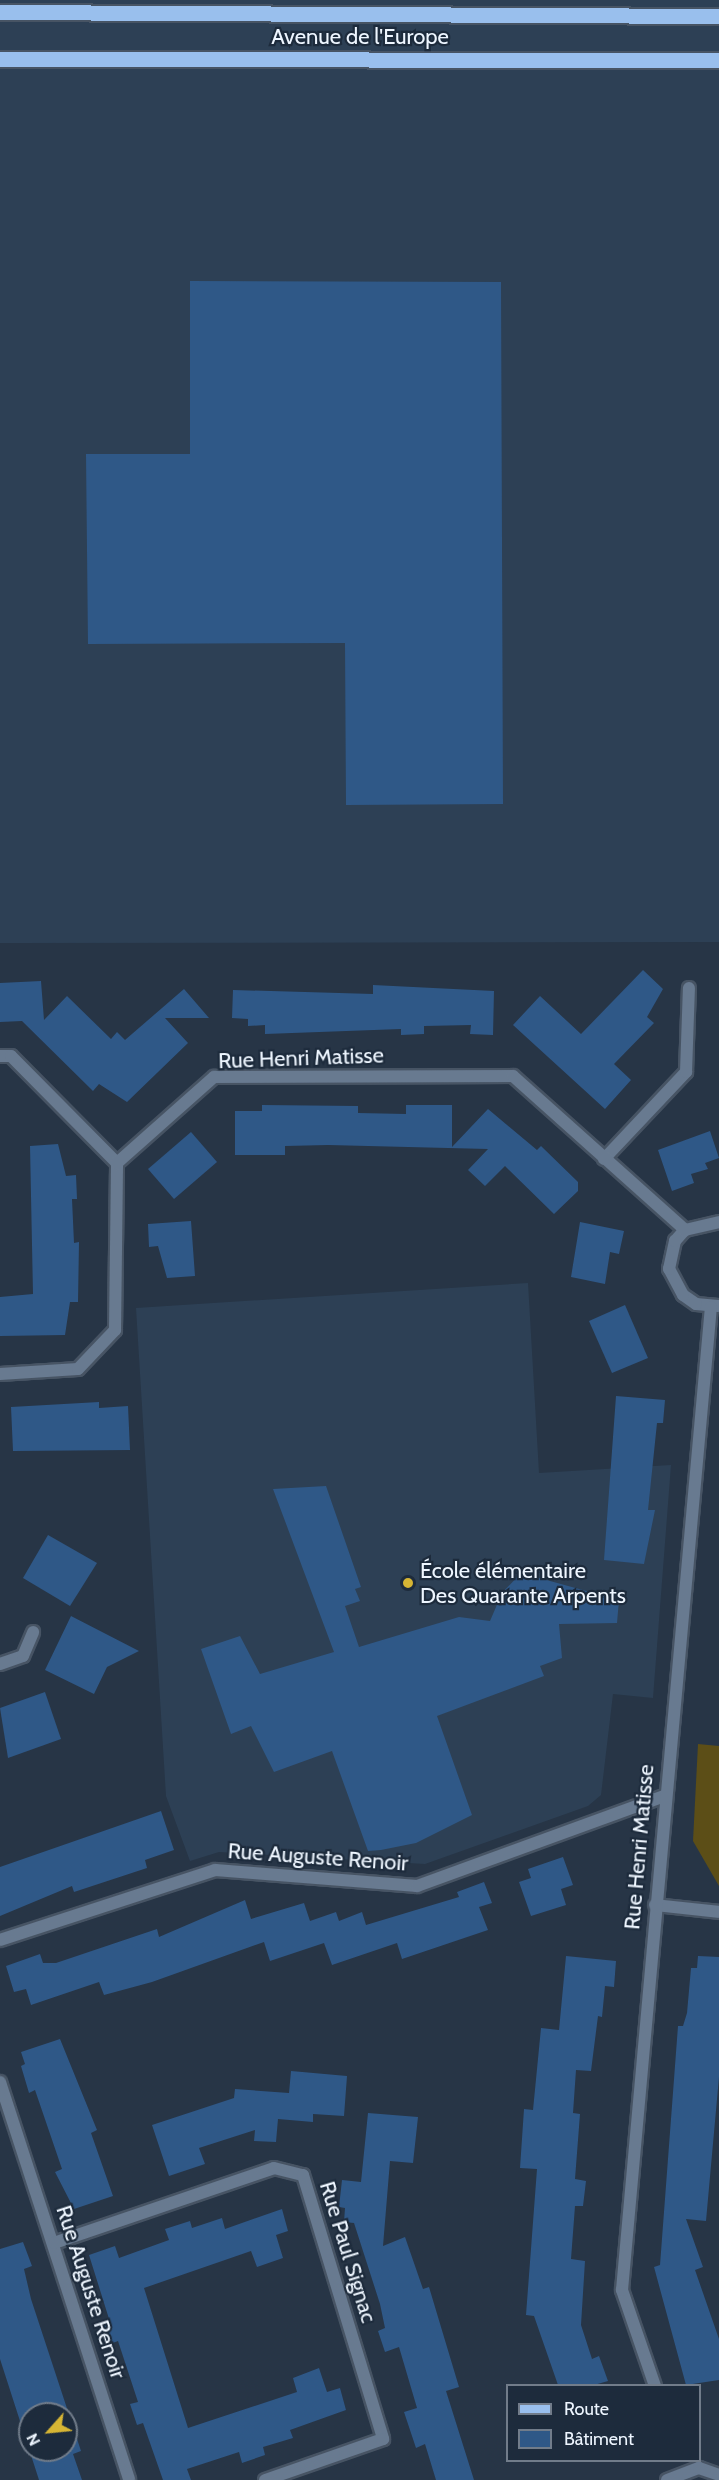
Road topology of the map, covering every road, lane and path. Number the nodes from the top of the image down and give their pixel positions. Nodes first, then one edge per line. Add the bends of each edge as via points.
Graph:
1 (0, 12) edge
2 (719, 16) edge
3 (0, 59) edge
4 (719, 60) edge
5 (689, 988) dead end
6 (0, 1056) edge
7 (604, 1159) junction
8 (117, 1163) junction
9 (719, 1222) edge
10 (685, 1230) junction
11 (715, 1307) edge
12 (0, 1374) edge
13 (33, 1632) dead end
14 (0, 1664) edge
15 (664, 1796) junction
16 (655, 1905) junction
17 (719, 1912) edge
18 (0, 1940) edge
19 (0, 2082) edge
20 (54, 2242) junction
21 (654, 2384) edge
22 (681, 2465) edge
23 (719, 2475) edge
24 (129, 2480) edge
25 (265, 2480) edge
26 (667, 2480) edge

1 - 2 main road, Avenue de l'Europe
3 - 4 main road, Avenue de l'Europe
5 - 7 street via 686,1072
6 - 8 street via 11,1056
7 - 8 street, Rue Henri Matisse via 513,1076 214,1077
7 - 10 street, Rue Henri Matisse
8 - 12 street via 115,1330 78,1369
9 - 10 street
10 - 11 street via 670,1254 673,1283 696,1304
11 - 15 street, Rue Henri Matisse
13 - 14 street via 23,1656
15 - 16 street, Rue Henri Matisse
15 - 18 street, Rue Auguste Renoir via 417,1886 215,1870
16 - 17 street
16 - 21 street, Rue Henri Matisse via 622,2290
19 - 20 street, Rue Auguste Renoir
20 - 24 street, Rue Auguste Renoir
20 - 25 street, Rue Paul Signac via 274,2168 303,2175 383,2439
22 - 23 street
22 - 26 street

